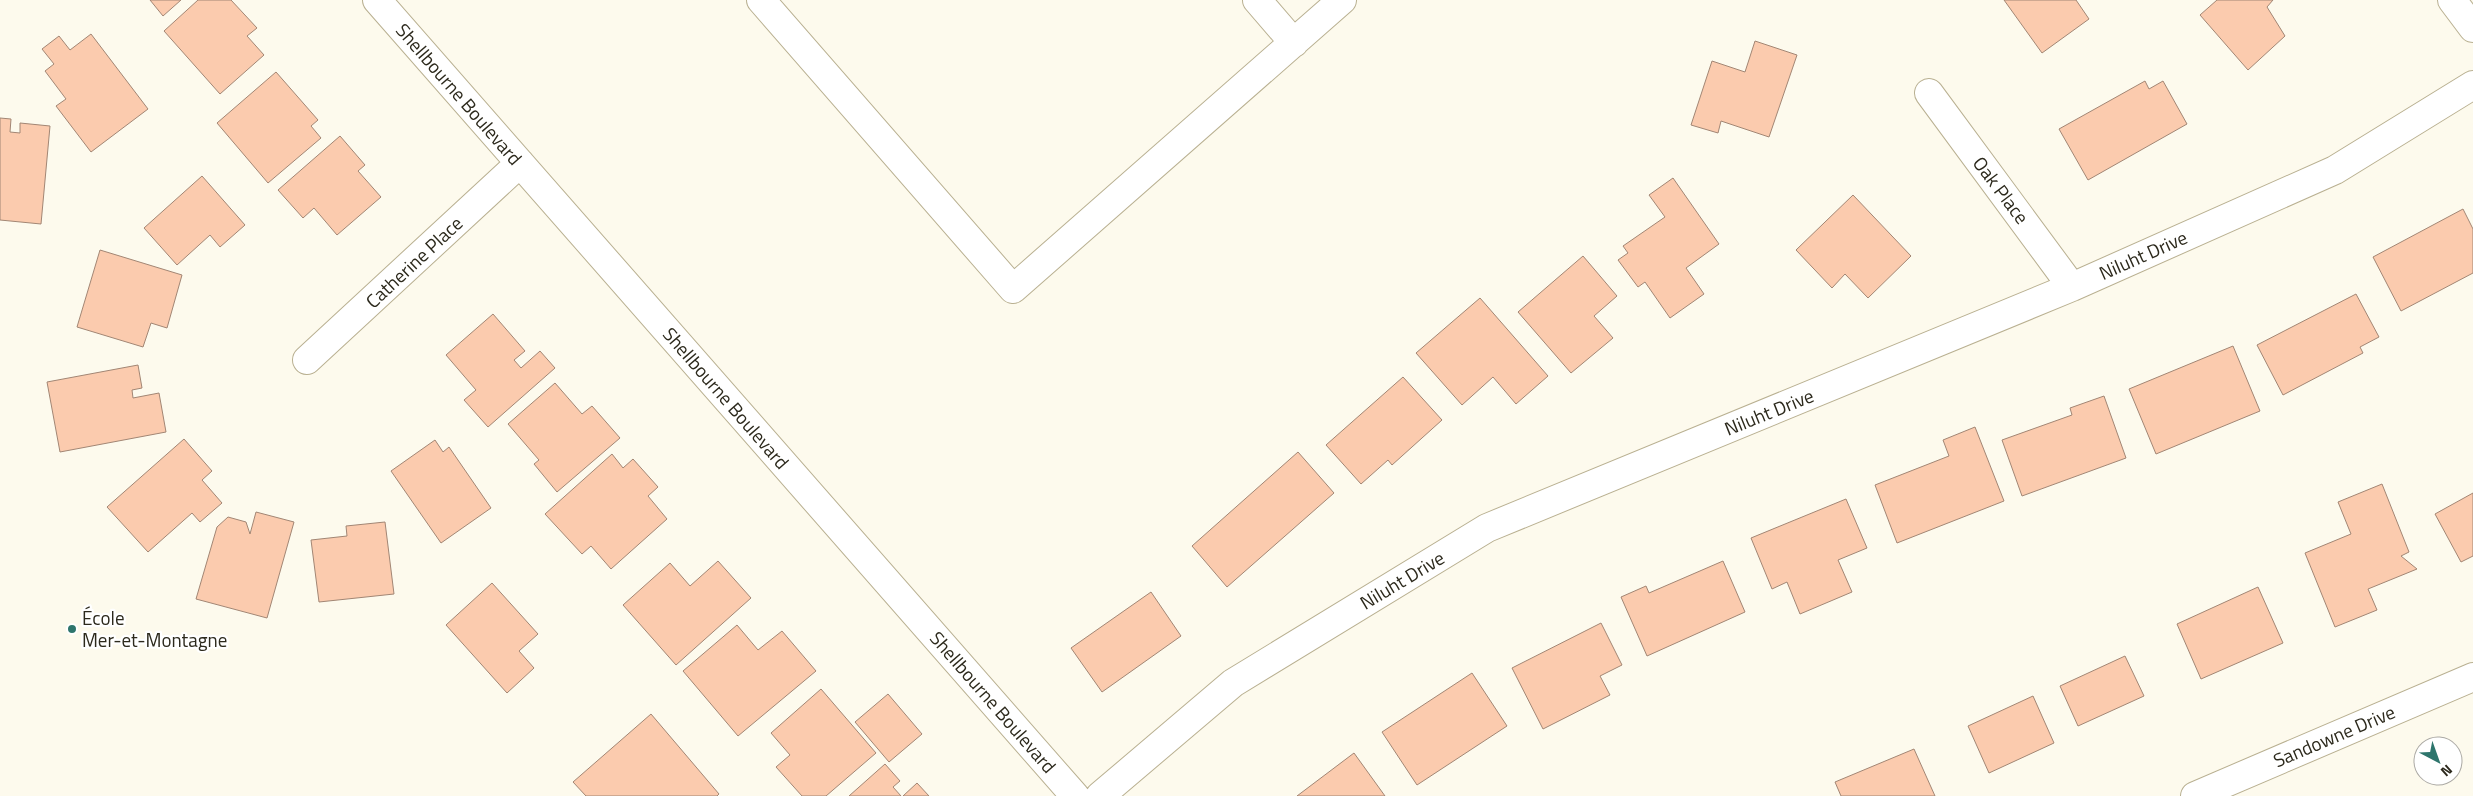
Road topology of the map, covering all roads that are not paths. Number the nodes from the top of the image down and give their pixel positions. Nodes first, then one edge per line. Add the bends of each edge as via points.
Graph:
1 (377, 0) edge
2 (760, 0) edge
3 (1257, 0) edge
4 (1342, 0) edge
5 (2452, 0) edge
6 (2473, 28) edge
7 (1294, 43) junction
8 (2473, 85) edge
9 (1929, 93) dead end
10 (520, 163) junction
11 (2072, 287) junction
12 (307, 360) dead end
13 (2473, 677) edge
14 (1075, 796) edge
15 (1100, 796) edge
16 (2195, 796) edge

1 - 10 street, Shellbourne Boulevard
2 - 7 street via 1013,289
3 - 7 street
4 - 7 street
5 - 6 street
8 - 11 street, Niluht Drive via 2335,170
9 - 11 street, Oak Place
10 - 12 street, Catherine Place
10 - 14 street, Shellbourne Boulevard
11 - 15 street, Niluht Drive via 1486,528 1233,684
13 - 16 street, Sandowne Drive

